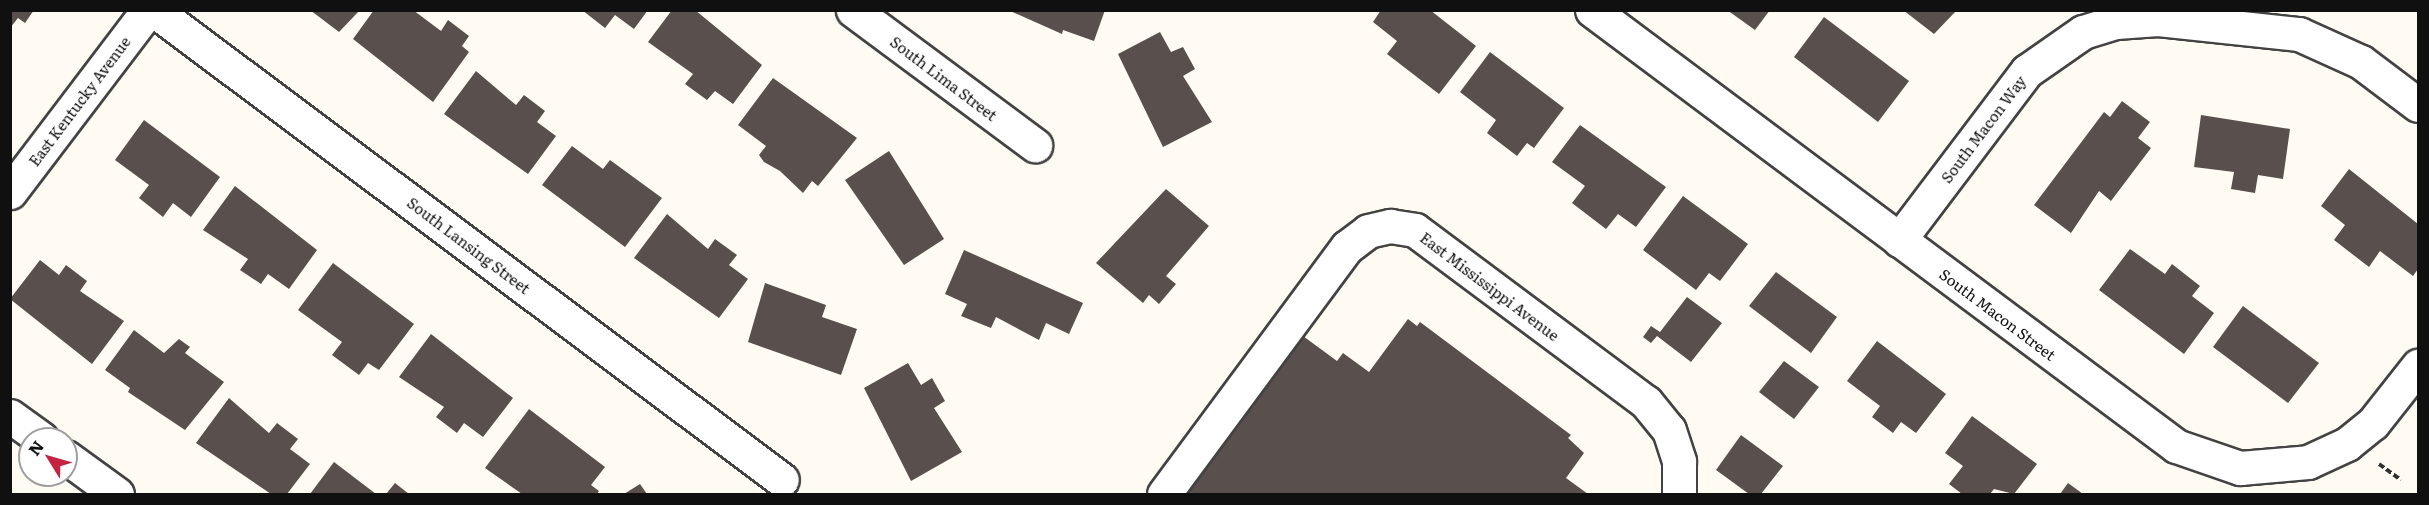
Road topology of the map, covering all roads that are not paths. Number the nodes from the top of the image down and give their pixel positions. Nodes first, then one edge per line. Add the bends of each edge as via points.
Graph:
1 (148, 10) edge
2 (154, 10) edge
3 (853, 10) edge
4 (1592, 10) edge
5 (2418, 105) edge
6 (1035, 145) dead end
7 (10, 192) edge
8 (1899, 240) junction
9 (2418, 366) edge
10 (10, 416) edge
11 (25, 427) edge
12 (78, 466) edge
13 (782, 480) dead end
14 (1680, 494) edge
15 (117, 495) edge
16 (1164, 495) edge

1 - 7 street, East Kentucky Avenue
2 - 13 street, South Lansing Street
3 - 6 street, South Lima Street
4 - 8 street, South Macon Street
5 - 8 street, South Macon Way via 2361,62 2299,34 2158,19 2116,22 2083,32 2027,71
8 - 9 street, South Macon Street via 2176,446 2215,463 2274,468 2308,462 2347,444 2373,423
10 - 11 street
12 - 15 street
14 - 16 street, East Mississippi Avenue via 1679,461 1669,430 1646,402 1415,230 1390,226 1368,231 1347,247

